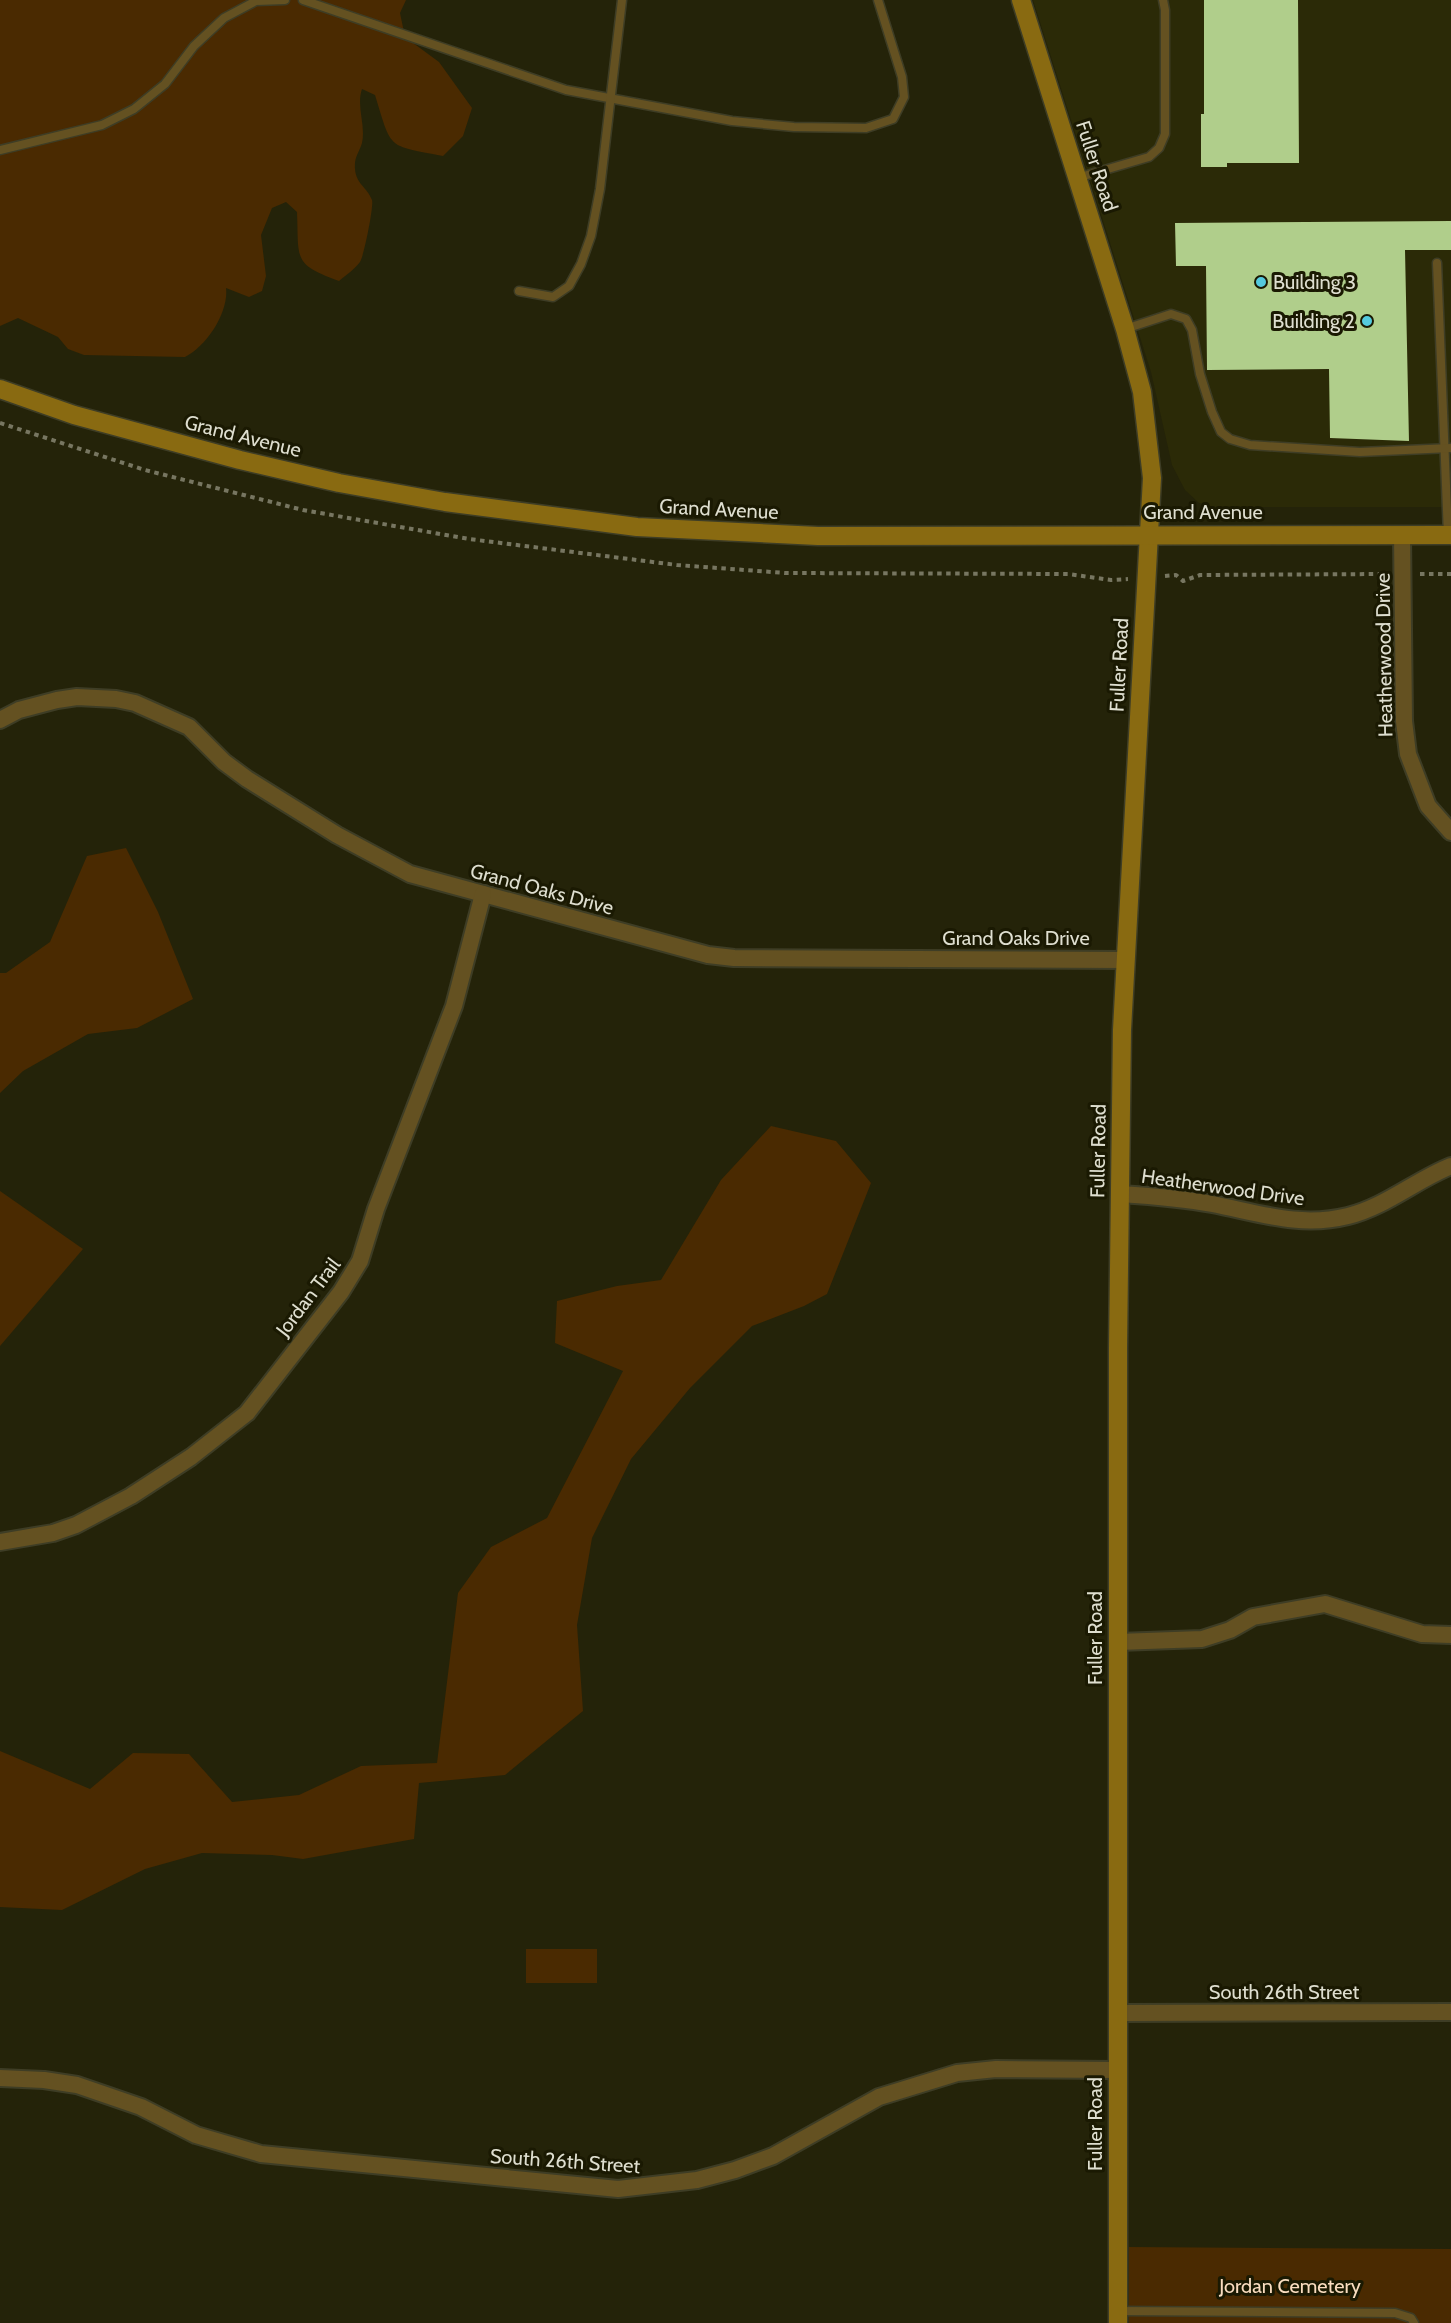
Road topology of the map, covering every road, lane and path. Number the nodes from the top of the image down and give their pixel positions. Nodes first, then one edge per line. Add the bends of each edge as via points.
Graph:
1 (285, 0) edge
2 (303, 0) edge
3 (622, 0) edge
4 (878, 0) edge
5 (1021, 0) edge
6 (1162, 0) edge
7 (609, 98) junction
8 (0, 150) edge
9 (1077, 178) junction
10 (1437, 263) dead end
11 (519, 291) dead end
12 (1125, 329) junction
13 (0, 389) edge
14 (1448, 449) edge
15 (1149, 534) junction
16 (1402, 535) junction
17 (1449, 535) edge
18 (1402, 574) junction
19 (1451, 574) edge
20 (1176, 575) dead end
21 (0, 720) edge
22 (1451, 832) edge
23 (483, 894) junction
24 (1126, 960) junction
25 (1451, 1166) edge
26 (1120, 1194) junction
27 (0, 1542) edge
28 (1451, 1635) edge
29 (1118, 1642) junction
30 (1451, 2012) edge
31 (1118, 2013) junction
32 (1117, 2070) junction
33 (0, 2078) edge
34 (1118, 2317) edge
35 (1414, 2323) edge

1 - 8 lane via 256,1 224,18 194,46 165,84 126,113 102,125
2 - 7 lane via 566,90
3 - 7 lane
4 - 7 lane via 902,77 904,96 893,119 879,125 835,129 763,124
5 - 9 street, Fuller Road
6 - 9 lane via 1166,135 1149,157
7 - 11 lane via 600,189 581,264 569,286 553,297
9 - 12 street, Fuller Road
10 - 14 lane
12 - 14 lane via 1171,314 1185,319 1192,330 1212,412 1221,432 1230,439 1250,445 1360,452
12 - 15 street, Fuller Road via 1148,430 1152,478
13 - 15 street, Grand Avenue via 74,415 339,483 445,502 637,527 775,535
14 - 17 lane
15 - 16 street, Grand Avenue
15 - 24 street, Fuller Road
16 - 17 street, Grand Avenue
16 - 18 street, Heatherwood Drive
18 - 19 path
18 - 20 path via 1200,575 1183,581
18 - 22 street, Heatherwood Drive via 1407,754 1428,806
21 - 23 street, Grand Oaks Drive via 57,700 135,703 189,727 247,779 337,835 410,874
23 - 24 street, Grand Oaks Drive via 708,956
23 - 27 street, Jordan Trail via 454,1006 360,1261 341,1292 247,1413 191,1458 132,1496 76,1525
24 - 26 street, Fuller Road
25 - 26 street, Heatherwood Drive via 1430,1174 1383,1203 1348,1216 1310,1222 1167,1197
26 - 29 street, Fuller Road
28 - 29 street via 1422,1634 1325,1604 1253,1617 1203,1639
29 - 31 street, Fuller Road
30 - 31 street, South 26th Street
31 - 32 street, Fuller Road
32 - 33 street, South 26th Street via 996,2069 957,2073 879,2097 773,2156 735,2170 677,2184 618,2189 261,2154 196,2135 141,2107 77,2085
32 - 34 street, Fuller Road
34 - 35 lane via 1395,2313 1411,2318

